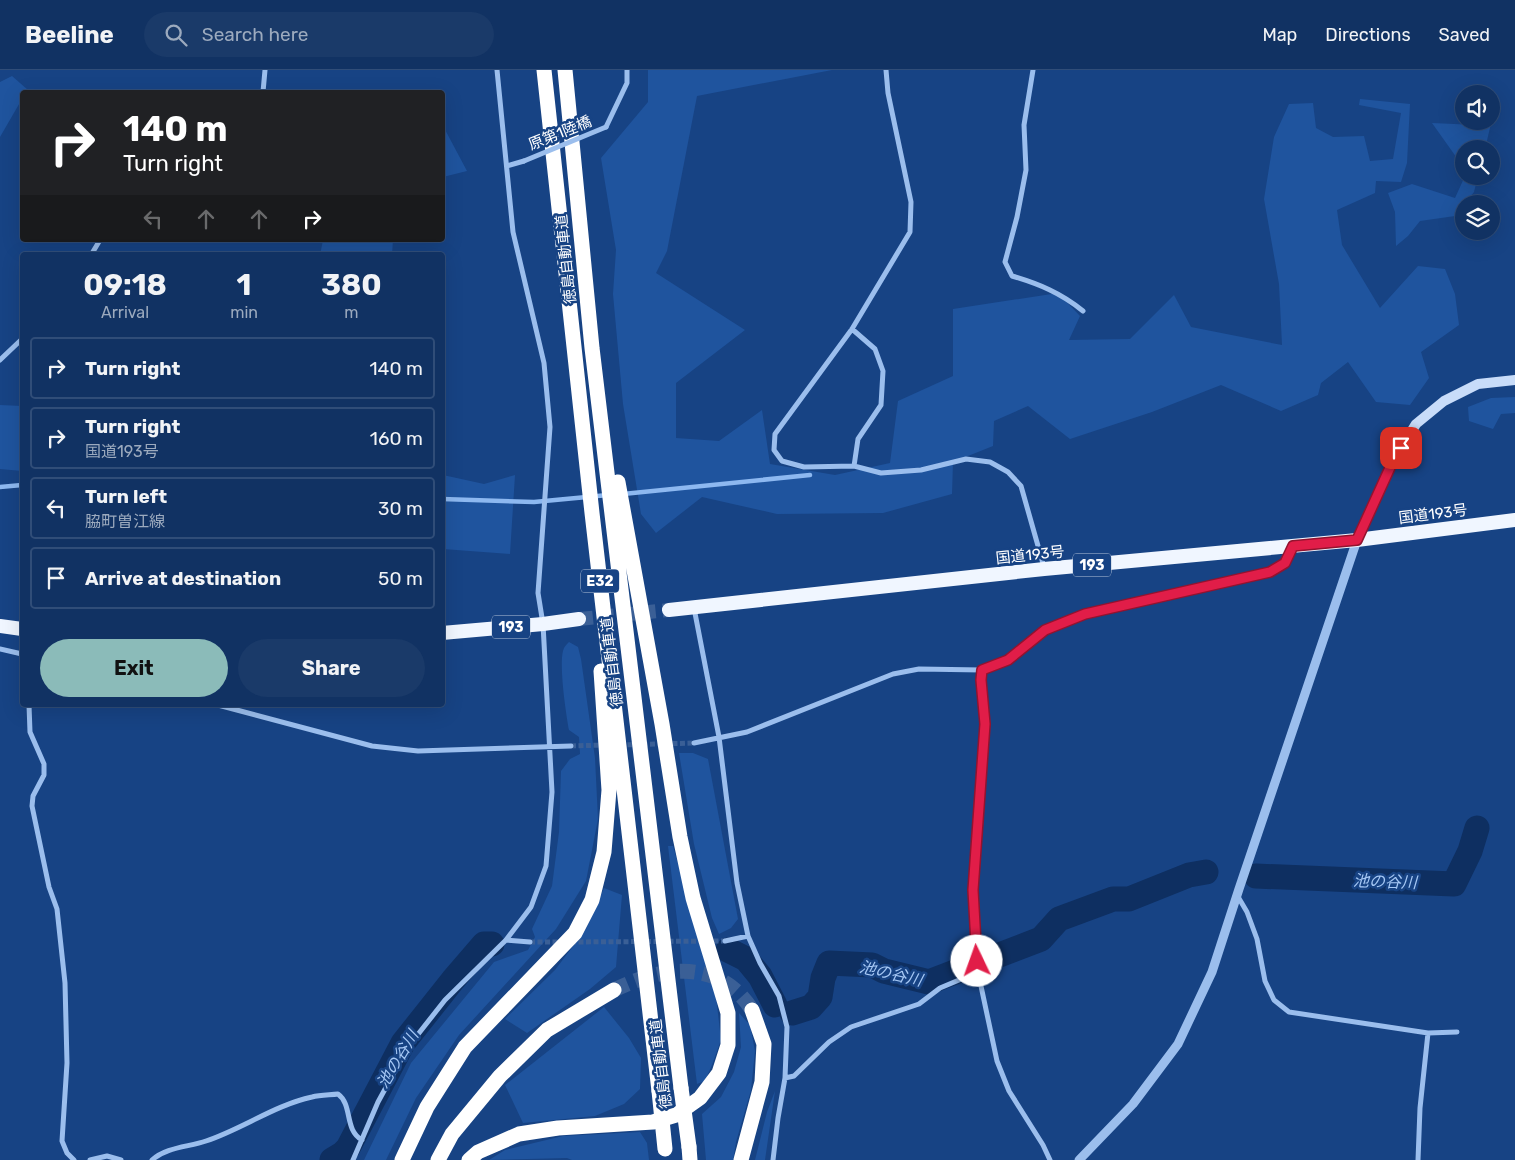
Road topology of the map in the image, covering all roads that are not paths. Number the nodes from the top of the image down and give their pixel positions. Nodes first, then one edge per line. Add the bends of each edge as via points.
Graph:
1 (265, 70) edge
2 (498, 70) edge
3 (544, 70) edge
4 (564, 70) edge
5 (626, 70) edge
6 (886, 70) edge
7 (1033, 70) edge
8 (263, 90) edge
9 (507, 166) junction
10 (1083, 311) dead end
11 (852, 329) junction
12 (20, 341) edge
13 (592, 348) junction
14 (0, 360) edge
15 (1515, 380) edge
16 (854, 466) junction
17 (592, 513) junction
18 (1515, 520) edge
19 (1357, 540) junction
20 (1293, 546) junction
21 (1044, 569) junction
22 (694, 608) junction
23 (669, 610) tunnel mouth
24 (579, 619) tunnel mouth
25 (544, 624) junction
26 (0, 626) edge
27 (20, 629) edge
28 (445, 633) edge
29 (0, 649) edge
30 (20, 654) edge
31 (982, 670) junction
32 (28, 707) edge
33 (226, 707) edge
34 (719, 737) junction
35 (694, 743) tunnel mouth
36 (551, 746) junction
37 (572, 746) tunnel mouth
38 (1237, 895) junction
39 (748, 936) junction
40 (506, 940) junction
41 (725, 940) tunnel mouth
42 (530, 942) tunnel mouth
43 (977, 967) junction
44 (614, 990) tunnel mouth
45 (752, 1010) tunnel mouth
46 (1457, 1032) dead end
47 (1428, 1033) junction
48 (785, 1078) junction
49 (359, 1138) junction
50 (690, 1153) edge
51 (666, 1154) edge
52 (74, 1160) edge
53 (90, 1160) edge
54 (121, 1160) edge
55 (152, 1160) edge
56 (353, 1160) edge
57 (402, 1160) edge
58 (438, 1160) edge
59 (468, 1160) edge
60 (741, 1160) edge
61 (773, 1160) edge
62 (1050, 1160) edge
63 (1079, 1160) edge
64 (1418, 1160) edge

1 - 8 street
2 - 9 street
3 - 17 highway, 徳島自動車道 / E32
4 - 13 highway, 徳島自動車道 / E32
5 - 9 street, 原第1陸橋, bridge via 627,83 606,127
6 - 11 street via 911,202 910,232
7 - 10 street via 1024,125 1026,170 1005,262 1012,276 1041,285
9 - 25 street via 513,232 544,363 550,427 538,593
11 - 16 street via 875,349 883,371 881,404 858,439
11 - 16 street via 775,434 774,450 782,461 804,467
12 - 14 street
13 - 50 highway, 徳島自動車道 / E32, bridge
13 - 59 highway via 680,837 693,898 728,1013 728,1045 719,1073 700,1098 676,1115 653,1122 519,1134 478,1152
15 - 19 main road via 1478,384 1444,401 1416,424 1393,461
16 - 21 street via 881,473 921,470 966,459 990,462 1008,472 1021,486
17 - 51 highway, 徳島自動車道 / E32, bridge
17 - 57 highway via 608,790 604,852 592,900 575,933 466,1047 427,1107
18 - 19 highway, 国道193号 / 193
19 - 20 highway, 国道193号 / 193
19 - 38 street
20 - 21 highway, 国道193号 / 193
20 - 31 street via 1285,563 1270,572 1085,614 1045,630 1008,660
21 - 22 highway, 国道193号 / 193
22 - 23 highway, 国道193号 / 193
22 - 34 street
24 - 25 highway, 193
25 - 28 highway, 193
25 - 36 street
26 - 27 highway
29 - 30 street
31 - 34 street via 919,669 893,674 764,726
31 - 43 street via 985,724 973,890
32 - 52 street via 30,732 44,764 44,775 33,796 32,806 49,887 57,909 65,983 68,1062 62,1141
33 - 36 street via 372,746 418,751
34 - 35 street
34 - 39 street via 737,883
36 - 37 street
36 - 40 street via 552,792 546,866 531,907
38 - 47 street via 1257,939 1265,981 1274,1000 1289,1012
38 - 63 street via 1212,972 1178,1044 1133,1104
39 - 41 street
39 - 48 street via 779,996 787,1028
40 - 42 street
40 - 49 street via 445,1000 408,1047
43 - 48 street via 919,1004 851,1027 829,1042 794,1076
43 - 62 street via 997,1060 1009,1092
44 - 58 highway via 547,1030 500,1076 452,1134
45 - 60 highway via 764,1044 762,1082
46 - 47 street
47 - 64 street
48 - 61 street
49 - 55 street via 352,1131 343,1098 338,1094 311,1097
49 - 56 street
53 - 54 street via 107,1156

